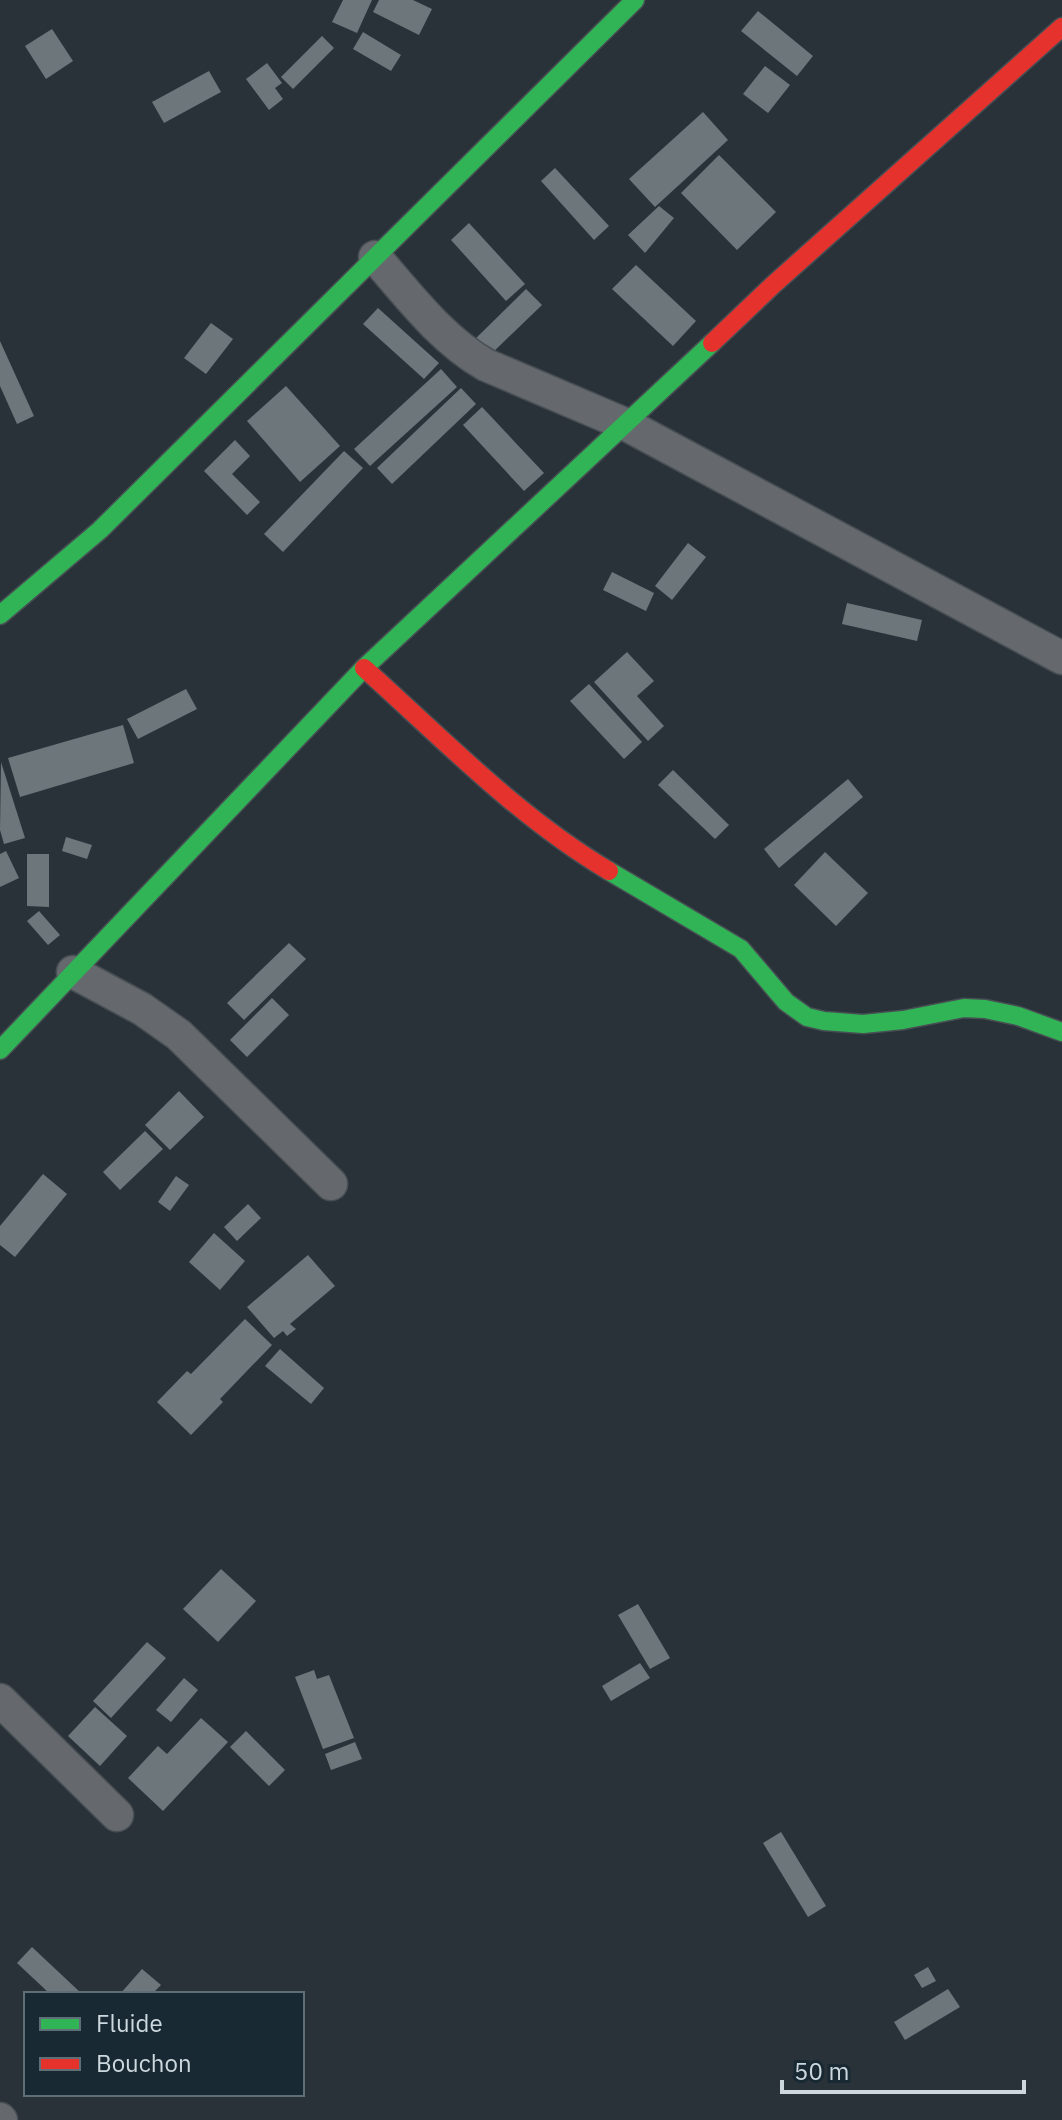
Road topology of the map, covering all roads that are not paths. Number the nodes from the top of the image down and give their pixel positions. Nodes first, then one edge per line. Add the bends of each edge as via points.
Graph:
1 (635, 0) edge
2 (1062, 27) edge
3 (375, 257) junction
4 (627, 425) junction
5 (0, 615) edge
6 (1062, 658) edge
7 (364, 668) junction
8 (73, 972) junction
9 (1062, 1032) edge
10 (0, 1050) edge
11 (331, 1184) dead end
12 (0, 1700) edge
13 (117, 1815) dead end

1 - 3 street
2 - 4 street via 774,284
3 - 4 street via 464,352
3 - 5 street via 100,530
4 - 6 street
4 - 7 street
7 - 8 street
7 - 9 street via 524,813 573,850 741,949 794,1010 842,1025 971,1007 1001,1011
8 - 10 street
8 - 11 street via 179,1035
12 - 13 street

